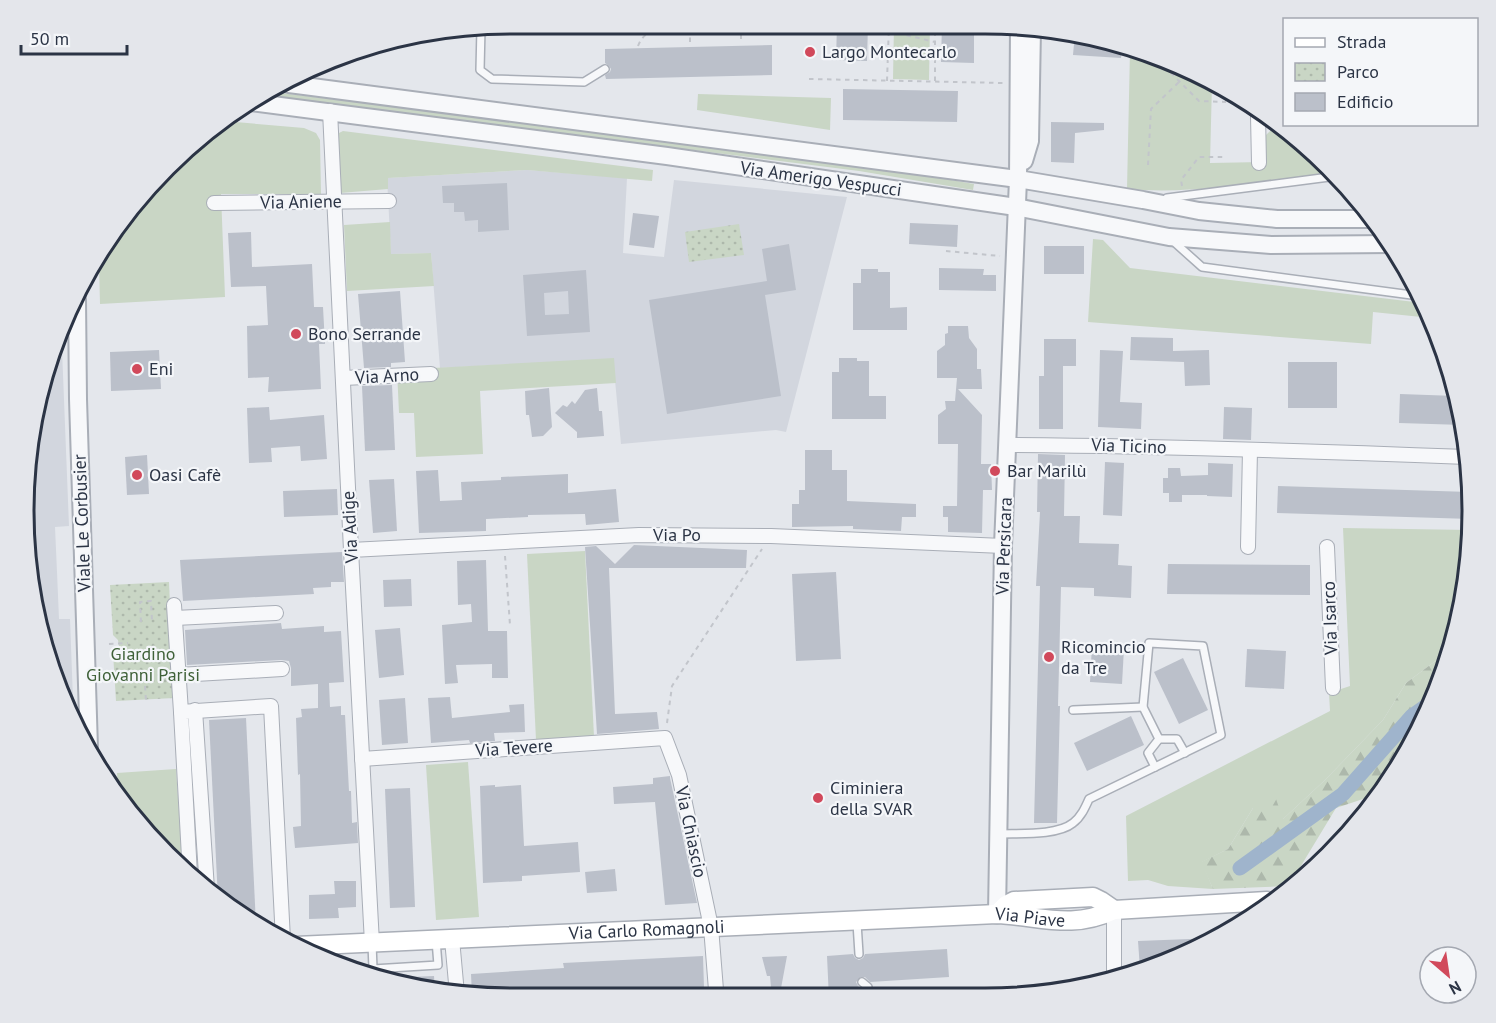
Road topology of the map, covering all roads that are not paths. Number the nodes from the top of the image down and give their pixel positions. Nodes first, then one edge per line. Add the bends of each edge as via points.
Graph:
1 (481, 36) edge
2 (1019, 36) edge
3 (1032, 38) edge
4 (605, 69) dead end
5 (299, 85) edge
6 (264, 104) edge
7 (330, 111) junction
8 (1258, 121) edge
9 (1259, 163) dead end
10 (1325, 178) edge
11 (1018, 179) junction
12 (1143, 200) junction
13 (389, 201) dead end
14 (335, 202) junction
15 (214, 203) dead end
16 (1016, 207) junction
17 (1361, 219) edge
18 (1168, 237) junction
19 (1380, 244) edge
20 (1409, 295) edge
21 (77, 316) edge
22 (431, 374) dead end
23 (343, 378) junction
24 (1008, 444) junction
25 (1250, 450) junction
26 (1458, 457) edge
27 (1003, 546) junction
28 (1248, 547) dead end
29 (1328, 547) dead end
30 (351, 550) junction
31 (276, 613) dead end
32 (282, 669) dead end
33 (178, 675) junction
34 (1333, 688) dead end
35 (1143, 707) junction
36 (1073, 710) dead end
37 (188, 711) junction
38 (88, 731) edge
39 (665, 738) joint
40 (1159, 739) junction
41 (1185, 753) junction
42 (362, 759) junction
43 (1155, 767) junction
44 (998, 834) junction
45 (190, 863) edge
46 (206, 877) edge
47 (1259, 901) edge
48 (1114, 910) junction
49 (997, 914) junction
50 (856, 920) junction
51 (711, 927) junction
52 (283, 930) edge
53 (444, 939) junction
54 (372, 943) junction
55 (315, 945) edge
56 (860, 954) dead end
57 (373, 967) edge
58 (377, 969) edge
59 (1114, 970) edge
60 (862, 982) dead end
61 (455, 985) edge
62 (716, 988) edge
63 (868, 988) edge

1 - 4 lane via 480,70 492,79 584,82
2 - 11 street
3 - 11 street via 1030,141
5 - 11 street, Via Amerigo Vespucci
6 - 7 street, Via Amerigo Vespucci
7 - 14 street, Via Adige
7 - 16 street, Via Amerigo Vespucci
8 - 9 street
10 - 12 lane
11 - 12 street, Via Amerigo Vespucci
11 - 16 street, Via Persicara
12 - 17 street, Via Amerigo Vespucci via 1230,215
13 - 14 street, Via Aniene
14 - 15 street, Via Aniene
14 - 23 street, Via Adige
16 - 18 street, Via Amerigo Vespucci
16 - 24 street, Via Persicara
18 - 19 street, Via Amerigo Vespucci via 1271,245
18 - 20 lane via 1202,267
21 - 38 street, Viale Le Corbusier
22 - 23 street, Via Arno
23 - 30 street, Via Adige
24 - 25 street, Via Ticino
24 - 27 street, Via Persicara
25 - 26 street, Via Ticino
25 - 28 street
27 - 30 street, Via Po via 639,535
27 - 44 street, Via Persicara
29 - 34 street, Via Isarco
30 - 42 street, Via Adige
31 - 33 street via 174,612
32 - 33 street
33 - 37 street
35 - 36 lane
35 - 40 lane
35 - 41 lane via 1149,643 1203,646 1221,735
37 - 45 street
37 - 46 street
37 - 52 street via 271,706
39 - 42 street, Via Tevere
39 - 51 street, Via Chiascio via 679,775
40 - 41 lane via 1177,739
40 - 43 lane via 1148,753
41 - 43 lane
42 - 54 street, Via Adige
43 - 44 lane via 1089,799 1073,824 1059,830
44 - 49 street, Via Persicara
47 - 48 main road, Via Piave
48 - 49 main road, Via Piave via 1093,897 1014,901
48 - 59 street
49 - 50 main road, Via Carlo Romagnoli
50 - 51 main road, Via Carlo Romagnoli
50 - 56 lane
51 - 53 main road, Via Carlo Romagnoli
51 - 62 street, Via Chiascio
53 - 54 main road, Via Carlo Romagnoli
53 - 58 lane via 438,965
53 - 61 street
54 - 55 main road, Via Carlo Romagnoli
54 - 57 lane
60 - 63 lane

